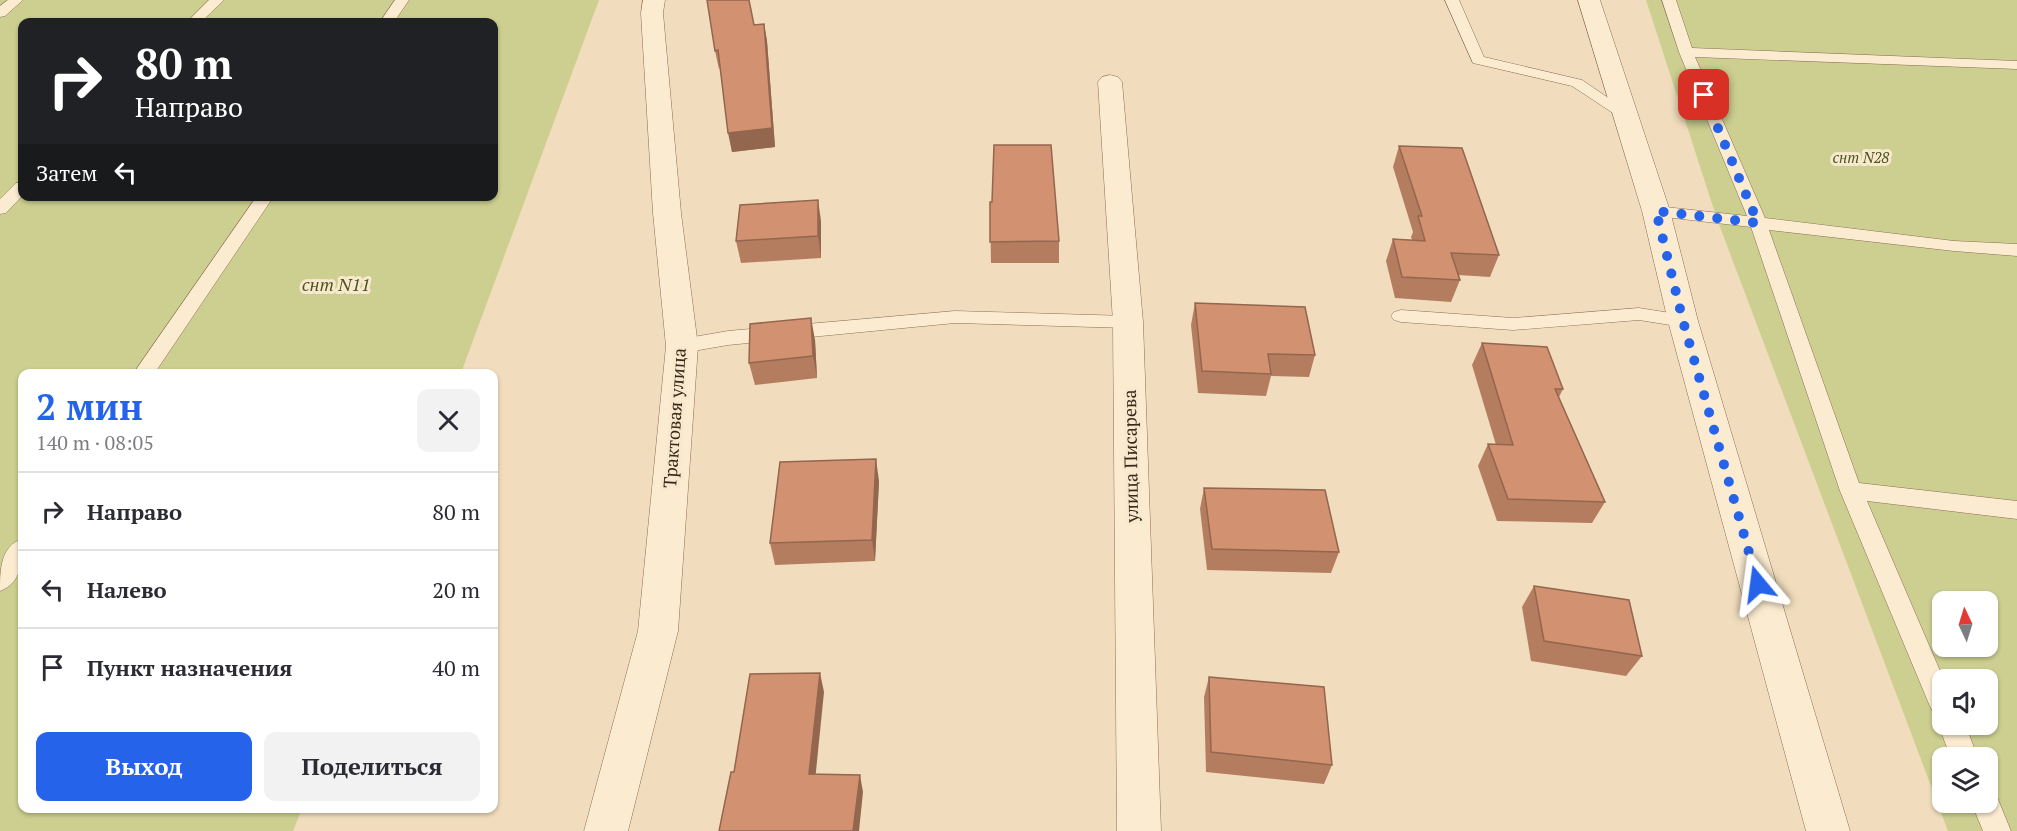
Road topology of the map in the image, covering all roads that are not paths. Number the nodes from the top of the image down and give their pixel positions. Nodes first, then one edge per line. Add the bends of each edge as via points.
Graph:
1 (16, 0) edge
2 (217, 0) edge
3 (402, 0) edge
4 (654, 0) edge
5 (1452, 0) edge
6 (1589, 0) edge
7 (1669, 0) edge
8 (0, 13) edge
9 (198, 18) edge
10 (390, 18) edge
11 (1686, 52) junction
12 (2017, 65) edge
13 (1110, 82) dead end
14 (1624, 114) junction
15 (18, 191) edge
16 (263, 201) edge
17 (0, 209) edge
18 (1656, 211) junction
19 (1758, 223) junction
20 (2017, 250) edge
21 (1401, 316) dead end
22 (1683, 321) junction
23 (1128, 322) junction
24 (682, 346) junction
25 (146, 369) edge
26 (1851, 491) junction
27 (2017, 510) edge
28 (18, 554) edge
29 (0, 580) edge
30 (1932, 681) edge
31 (1990, 813) edge
32 (606, 831) edge
33 (1139, 831) edge
34 (1828, 831) edge
35 (1997, 831) edge

1 - 8 lane
2 - 9 lane
3 - 10 lane
4 - 24 street, Трактовая улица via 667,213
5 - 14 lane via 1478,60 1577,83
6 - 14 street
7 - 11 lane
11 - 12 lane
11 - 19 lane
13 - 23 street, улица Писарева
14 - 18 street
15 - 17 lane
16 - 25 lane
18 - 19 lane
18 - 22 street
19 - 20 lane
19 - 26 lane
21 - 22 lane via 1513,324 1639,314
22 - 34 street
23 - 24 lane via 955,317 728,338
23 - 33 street, улица Писарева
24 - 32 street, Трактовая улица via 658,631
26 - 27 lane
26 - 30 lane
28 - 29 lane
31 - 35 lane

